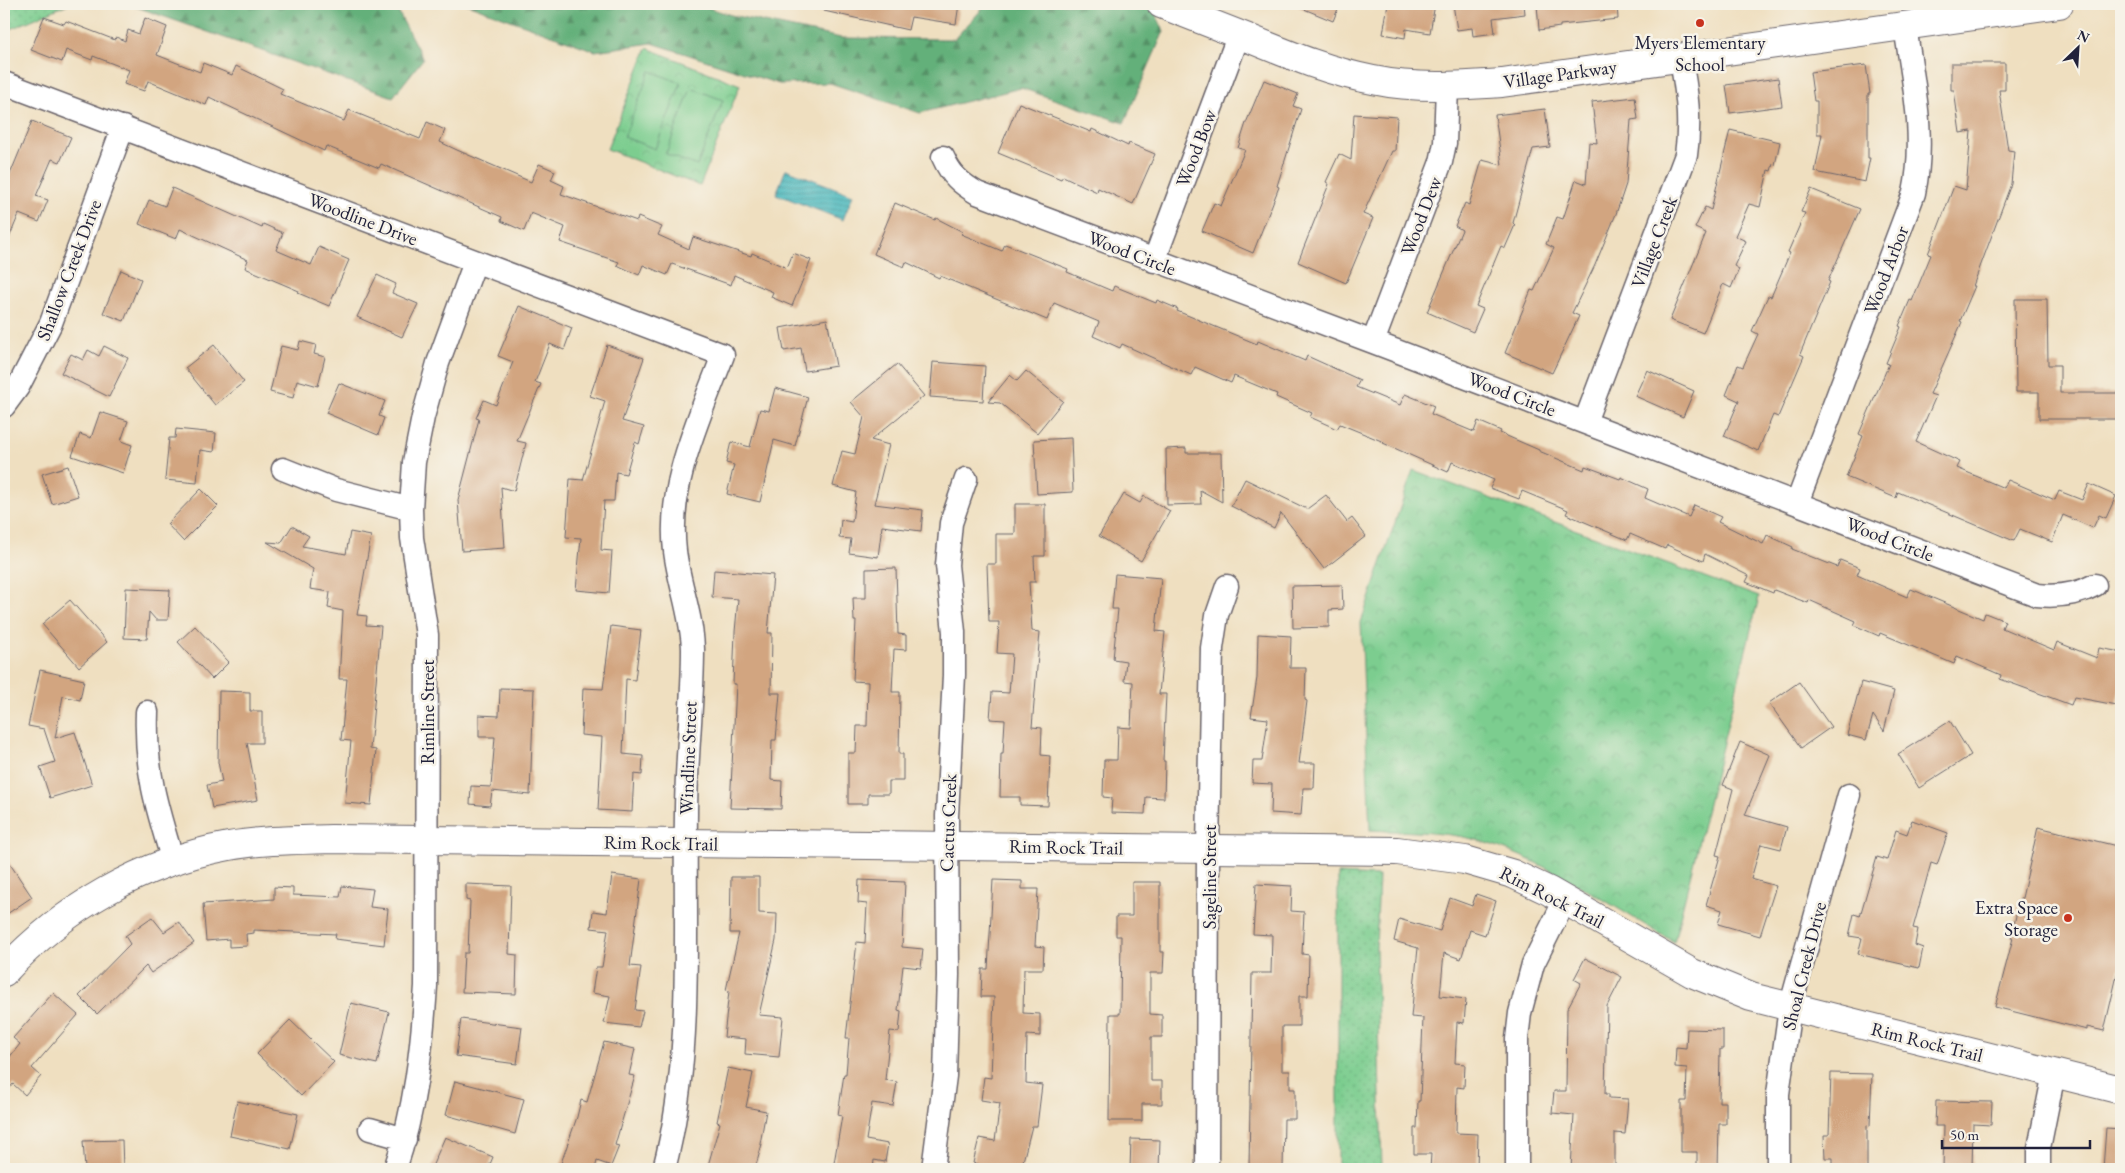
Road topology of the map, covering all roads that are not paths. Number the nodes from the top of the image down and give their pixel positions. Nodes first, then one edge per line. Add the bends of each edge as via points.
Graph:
1 (1161, 4) edge
2 (2060, 4) edge
3 (1905, 26) junction
4 (1239, 34) junction
5 (1680, 56) junction
6 (4, 83) edge
7 (1447, 86) junction
8 (123, 128) junction
9 (943, 157) dead end
10 (1154, 261) junction
11 (475, 262) junction
12 (1373, 342) junction
13 (723, 355) joint
14 (4, 406) edge
15 (1584, 422) junction
16 (283, 469) dead end
17 (966, 479) dead end
18 (1797, 503) junction
19 (411, 509) junction
20 (2095, 585) dead end
21 (1227, 586) dead end
22 (147, 712) dead end
23 (1849, 796) dead end
24 (426, 840) junction
25 (686, 844) junction
26 (946, 846) junction
27 (1208, 848) junction
28 (173, 861) junction
29 (1565, 900) junction
30 (4, 972) edge
31 (1790, 1008) junction
32 (2054, 1073) junction
33 (2121, 1090) edge
34 (370, 1129) dead end
35 (405, 1139) junction
36 (395, 1169) edge
37 (664, 1169) edge
38 (933, 1169) edge
39 (1207, 1169) edge
40 (1517, 1169) edge
41 (1778, 1169) edge
42 (2039, 1169) edge

1 - 4 street, Village Parkway
2 - 3 street, Village Parkway
3 - 5 street, Village Parkway
3 - 18 street, Wood Arbor via 1919,122 1920,156 1914,193
4 - 7 street, Village Parkway via 1339,72 1420,86
4 - 10 street, Wood Bow
5 - 7 street, Village Parkway via 1502,83
5 - 15 street, Village Creek via 1689,110 1686,155
6 - 8 street, Woodline Drive
7 - 12 street, Wood Dew via 1441,162
8 - 11 street, Woodline Drive
8 - 14 street, Shallow Creek Drive via 51,323 18,387
9 - 10 street, Wood Circle via 960,183 977,194
10 - 12 street, Wood Circle
11 - 13 street, Woodline Drive
11 - 19 street, Rimline Street via 438,363 423,417 414,462
12 - 15 street, Wood Circle
13 - 25 street, Windline Street via 686,454 675,517 675,551 693,648
15 - 18 street, Wood Circle
16 - 19 street via 336,490
17 - 26 street, Cactus Creek via 952,523 948,558 954,675
18 - 20 street, Wood Circle via 2038,595 2054,597 2083,592
19 - 24 street, Rimline Street via 412,538 427,635
21 - 27 street, Sageline Street via 1217,615 1212,648
22 - 28 street via 148,768
23 - 31 street, Shoal Creek Drive
24 - 25 street, Rim Rock Trail
24 - 28 street, Rim Rock Trail via 257,842 227,846
24 - 35 street, Rimline Street via 423,1041
25 - 26 street, Rim Rock Trail
25 - 37 street, Windline Street via 685,1021 678,1102
26 - 27 street, Rim Rock Trail
26 - 38 street, Cactus Creek via 948,974 945,1076
27 - 29 street, Rim Rock Trail via 1373,850 1441,855 1513,874
27 - 39 street, Sageline Street
28 - 30 street, Rim Rock Trail via 128,880 77,908 33,942
29 - 31 street, Rim Rock Trail via 1692,973 1738,993
29 - 40 street via 1533,964 1520,1013
31 - 32 street, Rim Rock Trail
31 - 41 street, Shoal Creek Drive via 1778,1094
32 - 33 street, Rim Rock Trail
32 - 42 street via 2039,1148
34 - 35 street
35 - 36 street, Rimline Street

